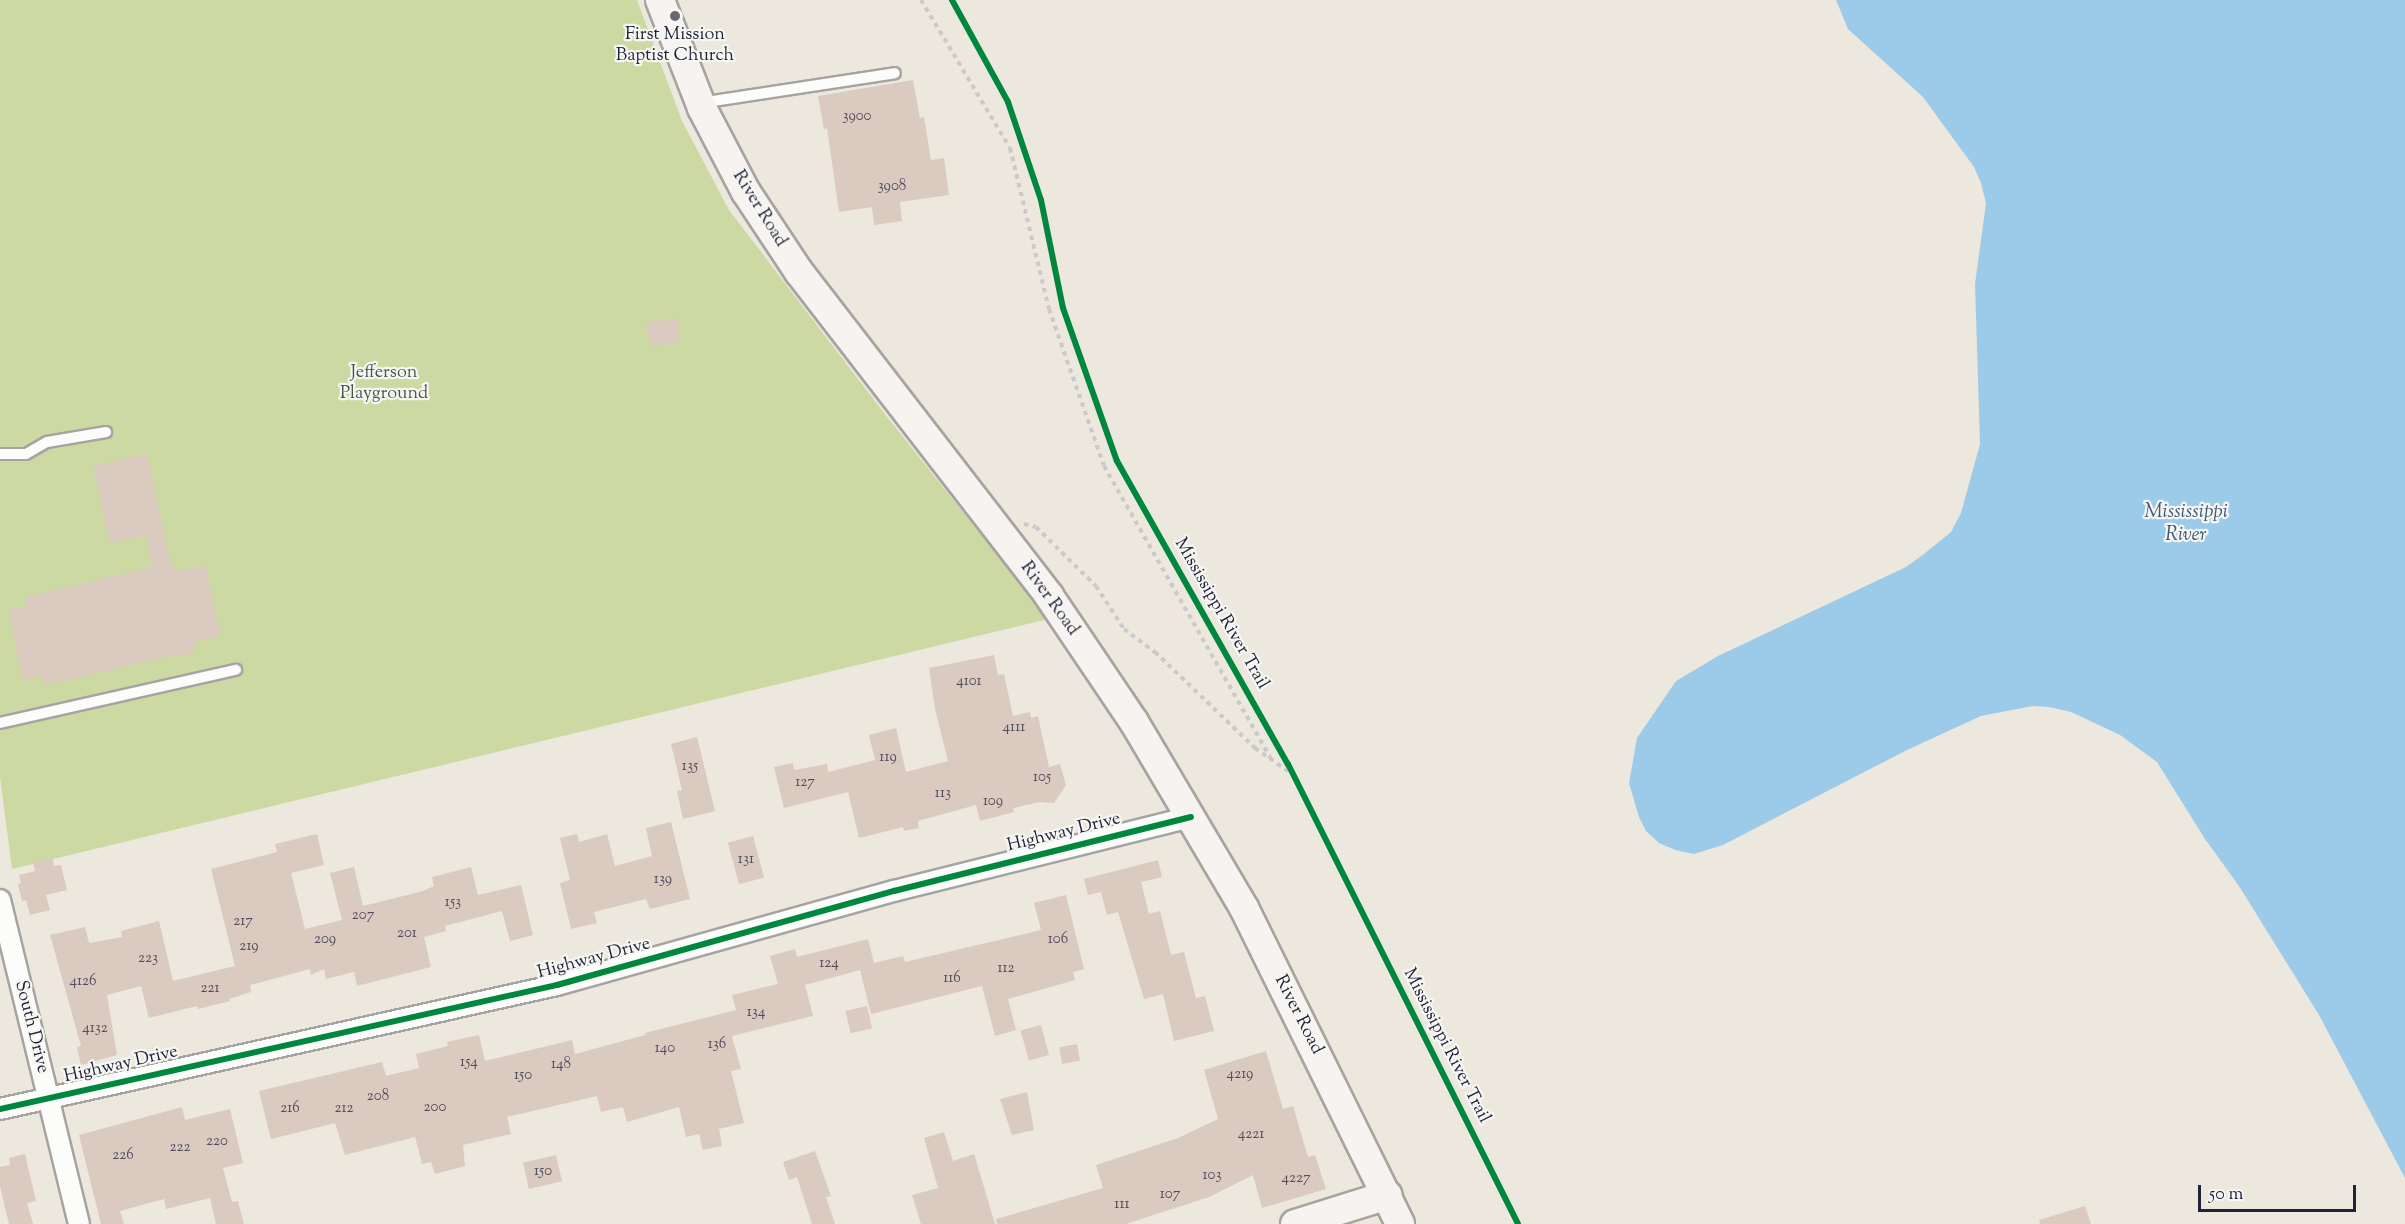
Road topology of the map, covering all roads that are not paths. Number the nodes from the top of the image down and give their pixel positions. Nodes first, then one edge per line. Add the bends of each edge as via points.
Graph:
1 (660, 0) edge
2 (895, 74) dead end
3 (700, 104) junction
4 (106, 432) dead end
5 (0, 454) edge
6 (236, 670) dead end
7 (0, 723) edge
8 (1191, 817) junction
9 (0, 900) edge
10 (48, 1097) junction
11 (0, 1109) edge
12 (1388, 1196) junction
13 (79, 1224) edge
14 (1295, 1224) edge
15 (1400, 1224) edge

1 - 3 main road, River Road
2 - 3 lane
3 - 8 main road, River Road via 746,192 799,272 1049,596
4 - 5 lane via 47,442 26,454
6 - 7 lane
8 - 10 street, Highway Drive via 894,891 557,985
8 - 12 main road, River Road via 1244,908
9 - 10 street, South Drive
10 - 11 street, Highway Drive
10 - 13 street, South Drive
12 - 14 main road
12 - 15 main road, River Road

